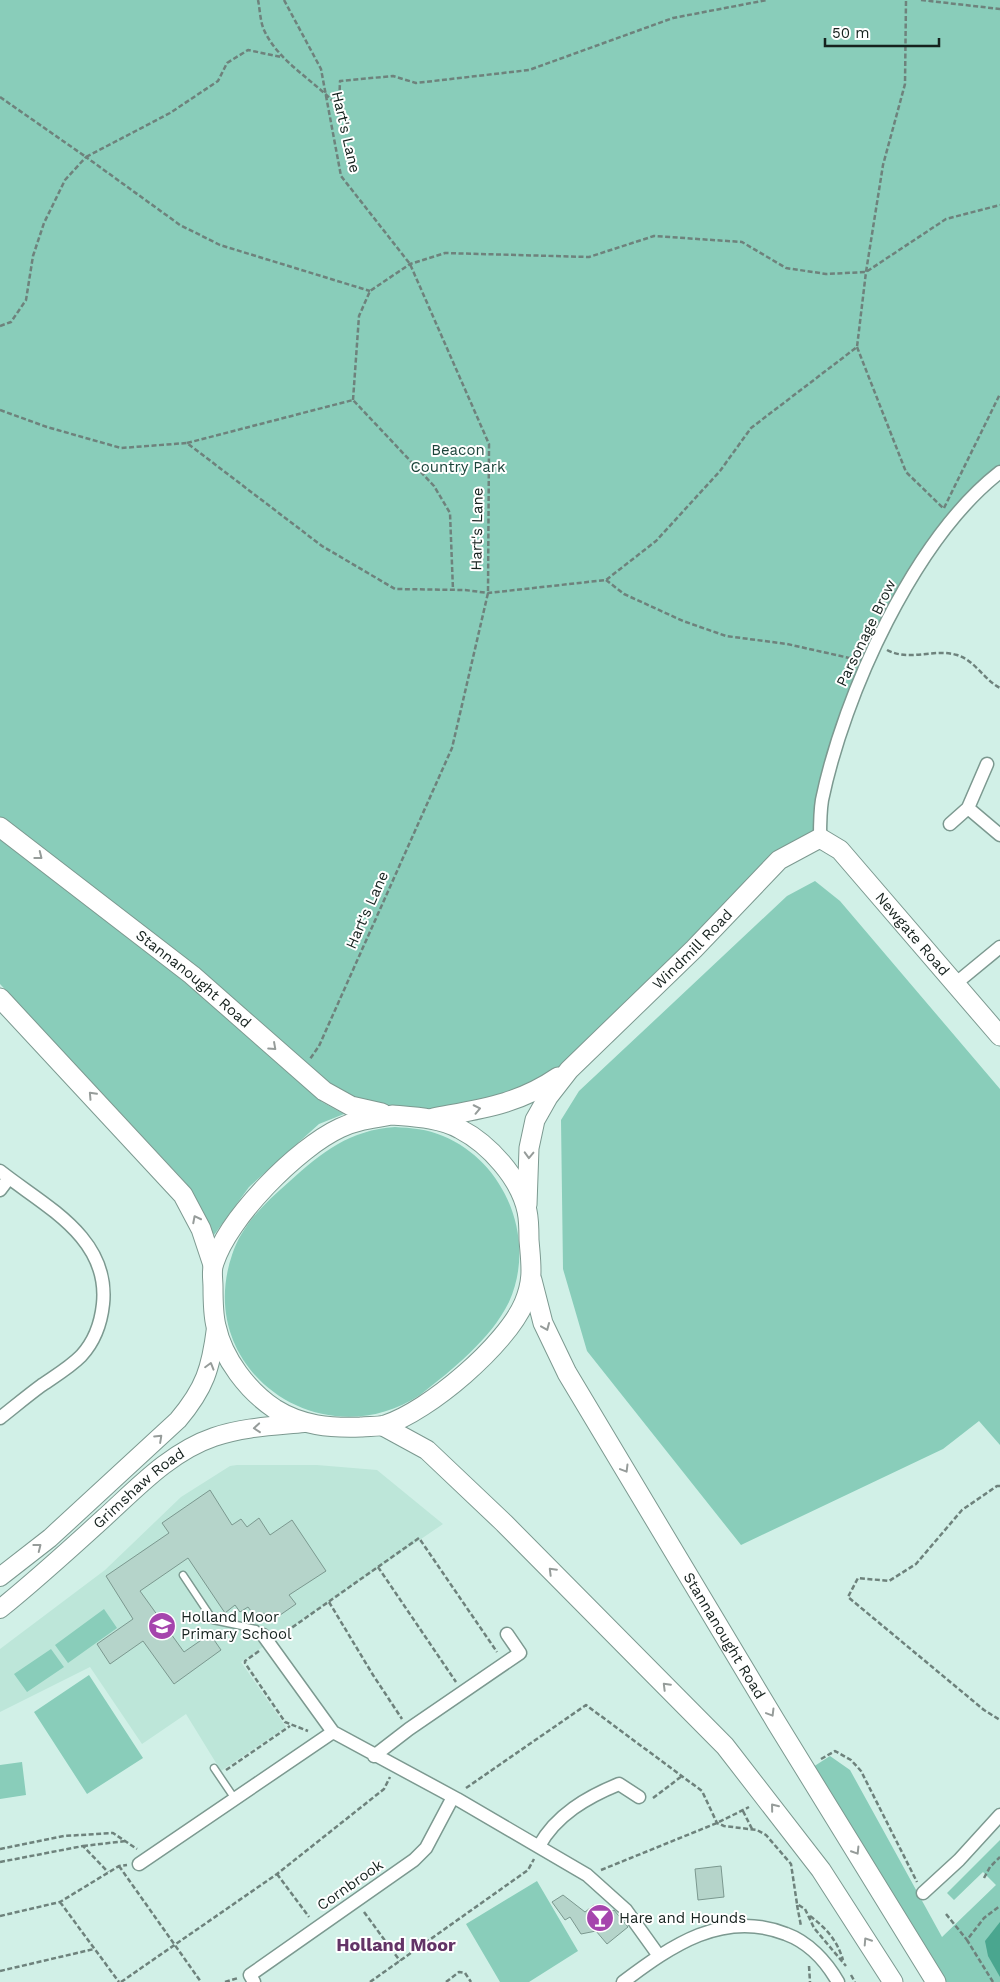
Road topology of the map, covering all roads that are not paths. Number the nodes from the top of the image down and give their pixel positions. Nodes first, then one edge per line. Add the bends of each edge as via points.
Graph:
1 (1000, 472) edge
2 (987, 764) dead end
3 (968, 808) junction
4 (950, 824) dead end
5 (0, 827) edge
6 (1000, 835) edge
7 (820, 838) junction
8 (1000, 947) edge
9 (955, 984) junction
10 (0, 998) edge
11 (1000, 1036) edge
12 (569, 1070) junction
13 (392, 1115) junction
14 (430, 1119) junction
15 (5, 1174) edge
16 (0, 1190) edge
17 (527, 1210) junction
18 (212, 1265) junction
19 (532, 1280) junction
20 (216, 1328) junction
21 (0, 1418) edge
22 (304, 1423) junction
23 (383, 1426) junction
24 (183, 1574) dead end
25 (40, 1576) junction
26 (0, 1577) edge
27 (0, 1609) edge
28 (0, 1615) edge
29 (507, 1634) dead end
30 (267, 1639) joint
31 (333, 1732) junction
32 (374, 1756) junction
33 (214, 1768) dead end
34 (454, 1797) junction
35 (639, 1797) road end
36 (235, 1799) junction
37 (1000, 1815) edge
38 (540, 1846) junction
39 (143, 1862) road end
40 (923, 1893) road end
41 (659, 1956) junction
42 (254, 1982) edge
43 (623, 1982) edge
44 (838, 1982) edge
45 (893, 1982) edge
46 (936, 1982) edge

1 - 7 street, Parsonage Brow via 956,516 916,570 868,662 839,733 822,802
2 - 3 street
3 - 4 street
3 - 6 street
5 -> 13 main road, Stannanought Road via 192,975 324,1091 350,1106
7 - 9 main road, Newgate Road via 840,850
7 - 12 main road, Windmill Road via 779,860 688,956
8 - 9 street
9 - 11 main road, Newgate Road
18 -> 10 main road via 184,1195
14 -> 12 main road, Windmill Road via 524,1098
12 -> 17 main road, Windmill Road via 548,1096 535,1120 529,1148
13 - 14 main road
13 - 18 main road via 359,1120 317,1142 252,1200 233,1224
14 - 17 main road via 459,1128 477,1140 514,1180
15 - 16 street
15 - 21 street via 68,1222 83,1238 99,1267 104,1298 99,1325 83,1354
17 - 19 main road
18 - 20 main road
19 - 23 main road via 523,1306 505,1333 480,1358 417,1411
19 -> 46 main road, Stannanought Road via 543,1322 568,1373
20 - 22 main road via 230,1359 257,1395
26 -> 20 main road, Grimshaw Road via 50,1538 194,1402 212,1362
22 - 23 main road via 340,1428
22 -> 25 main road, Grimshaw Road via 238,1429 186,1450 152,1475
45 -> 23 main road via 821,1870 725,1746 504,1522 434,1456
24 - 30 lane via 213,1620 256,1629
25 - 27 main road, Grimshaw Road
25 - 28 main road
29 - 32 street via 520,1653
30 - 31 street
31 - 32 street
31 - 36 street
32 - 34 street
33 - 36 lane
34 - 38 street
34 - 42 street, Cornbrook via 420,1854 357,1902 250,1975
35 - 38 street via 619,1784 595,1794 557,1820
36 - 39 street
37 - 40 street via 960,1860
38 - 41 street via 587,1875 626,1910
41 - 43 street
41 - 44 street via 702,1934 737,1925 772,1928 798,1939 815,1952

